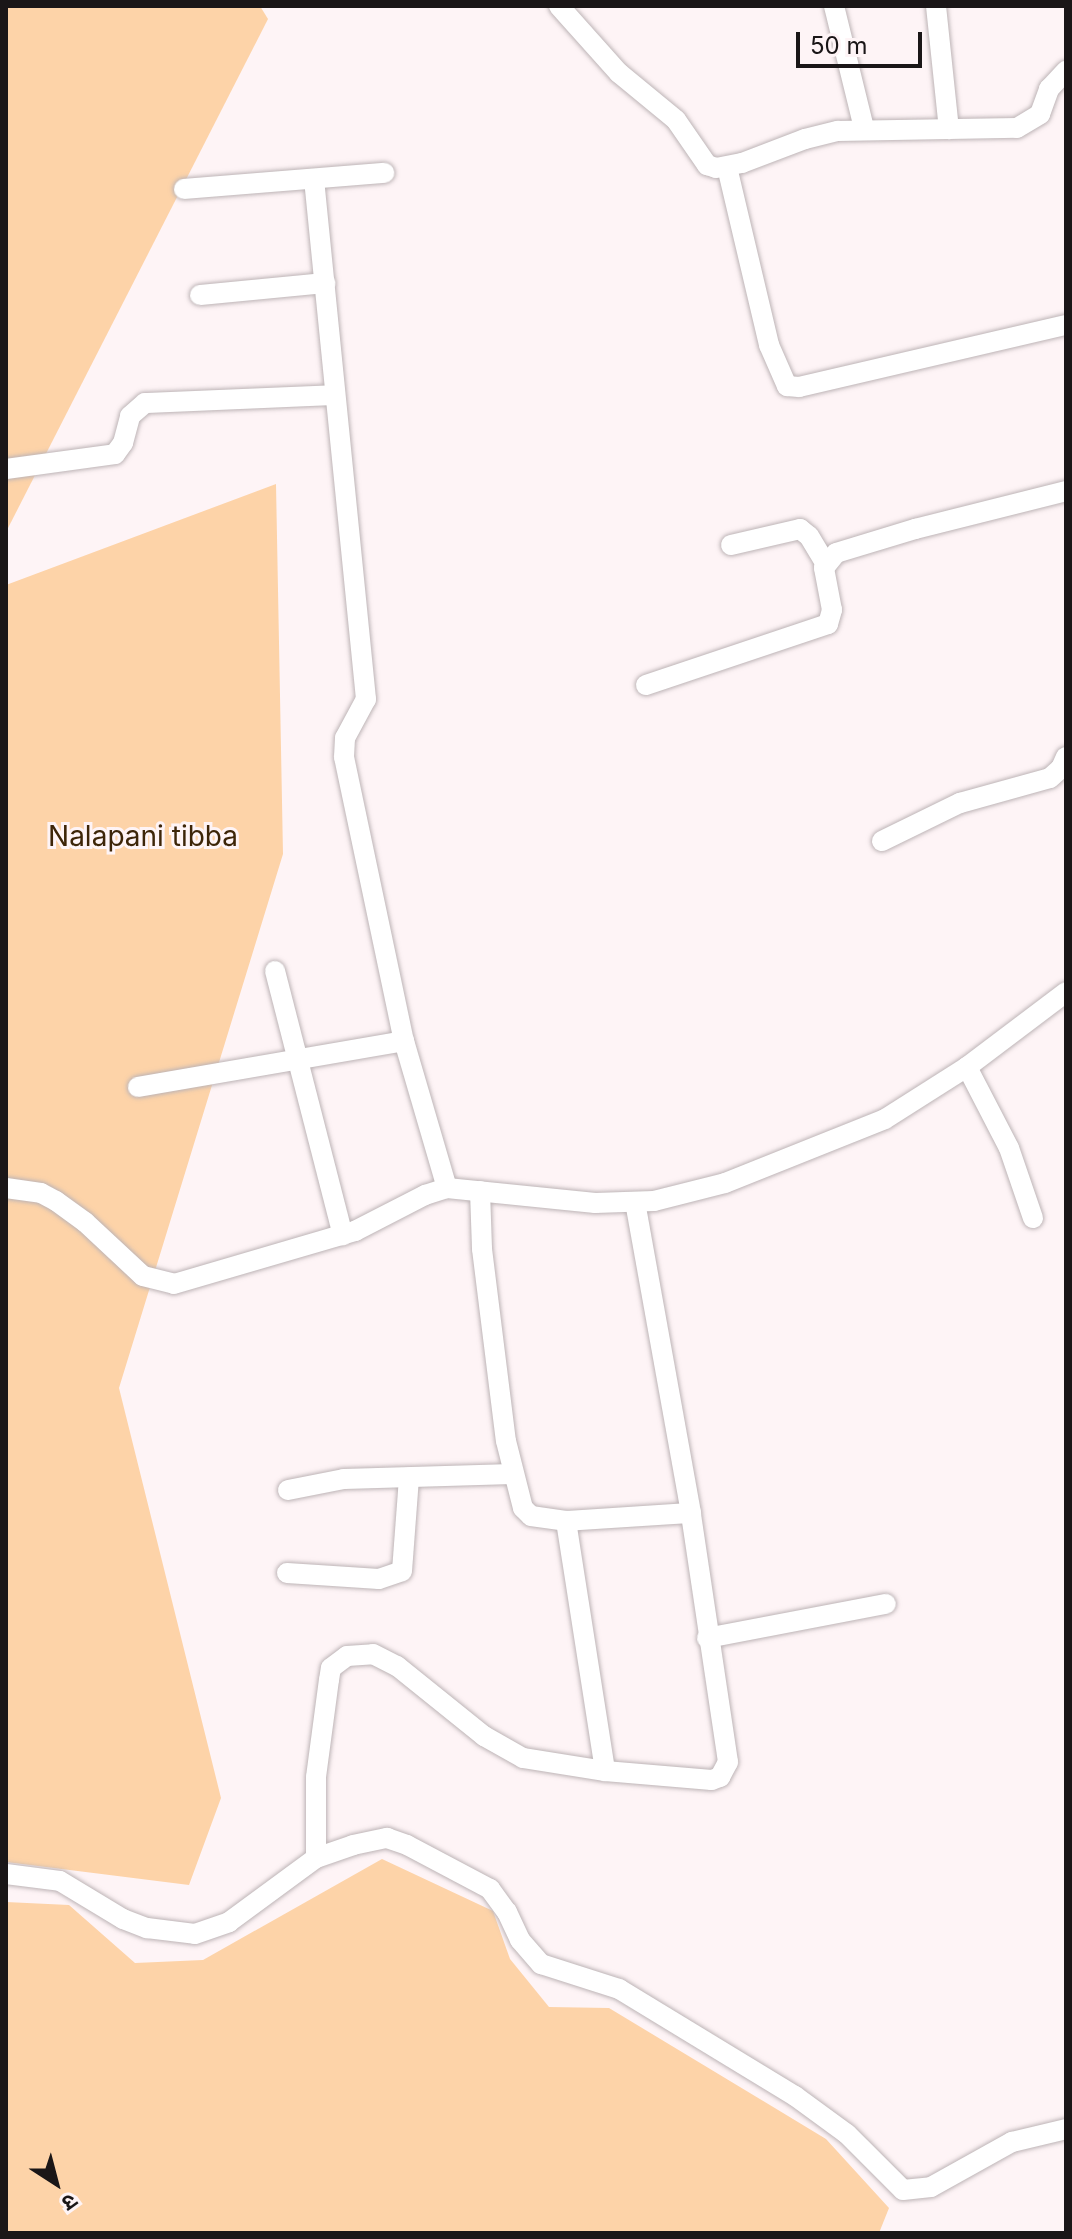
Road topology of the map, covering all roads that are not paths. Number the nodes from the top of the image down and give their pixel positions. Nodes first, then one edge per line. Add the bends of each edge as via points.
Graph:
1 (559, 6) edge
2 (834, 6) edge
3 (936, 6) edge
4 (1066, 71) edge
5 (864, 128) junction
6 (949, 129) junction
7 (727, 167) junction
8 (384, 173) dead end
9 (314, 179) junction
10 (184, 189) dead end
11 (325, 283) junction
12 (200, 295) dead end
13 (1066, 325) edge
14 (335, 395) junction
15 (6, 469) edge
16 (1066, 491) edge
17 (731, 545) dead end
18 (825, 563) junction
19 (646, 685) dead end
20 (1066, 757) edge
21 (882, 841) dead end
22 (275, 971) dead end
23 (1066, 992) edge
24 (404, 1041) junction
25 (298, 1060) junction
26 (967, 1067) junction
27 (138, 1087) dead end
28 (6, 1188) edge
29 (447, 1188) junction
30 (480, 1191) junction
31 (635, 1203) junction
32 (1033, 1218) dead end
33 (343, 1235) junction
34 (513, 1474) junction
35 (409, 1477) junction
36 (288, 1490) dead end
37 (691, 1513) junction
38 (566, 1521) junction
39 (287, 1573) dead end
40 (886, 1604) dead end
41 (707, 1638) junction
42 (605, 1771) junction
43 (316, 1858) junction
44 (6, 1874) edge
45 (1066, 2129) edge

1 - 7 street via 619,73 676,120 707,165
2 - 5 street
3 - 6 street
4 - 6 street via 1053,83 1033,122 1007,130
5 - 6 street
5 - 7 street via 823,134
7 - 13 street via 769,345 787,386
8 - 9 street
9 - 10 street
9 - 11 street
11 - 12 street
11 - 14 street
14 - 15 street via 145,403 130,416 115,454
14 - 24 street via 366,699 345,738 344,757
16 - 18 street via 915,529 836,553
17 - 18 street via 800,529
18 - 19 street via 832,610 828,624
20 - 21 street via 1050,778 960,803
22 - 25 street
23 - 26 street
24 - 25 street
24 - 29 street
25 - 27 street
25 - 33 street
26 - 31 street via 845,1138 725,1183
26 - 32 street via 1009,1148
28 - 33 street via 56,1201 143,1276 167,1284
29 - 30 street
29 - 33 street
30 - 31 street
30 - 34 street via 482,1249
31 - 37 street
34 - 35 street
34 - 38 street via 519,1502 531,1516
35 - 36 street via 344,1479
35 - 39 street via 402,1571 379,1579
37 - 38 street
37 - 41 street
38 - 42 street
40 - 41 street
41 - 42 street via 728,1762 723,1774 712,1780
42 - 43 street via 523,1758 484,1736 397,1666 373,1654 347,1656 331,1668 329,1680 316,1777
43 - 44 street via 229,1922 195,1934 123,1919 60,1881
43 - 45 street via 387,1838 483,1884 499,1899 520,1940 541,1964 619,1989 820,2113 895,2186 910,2192 1012,2142

